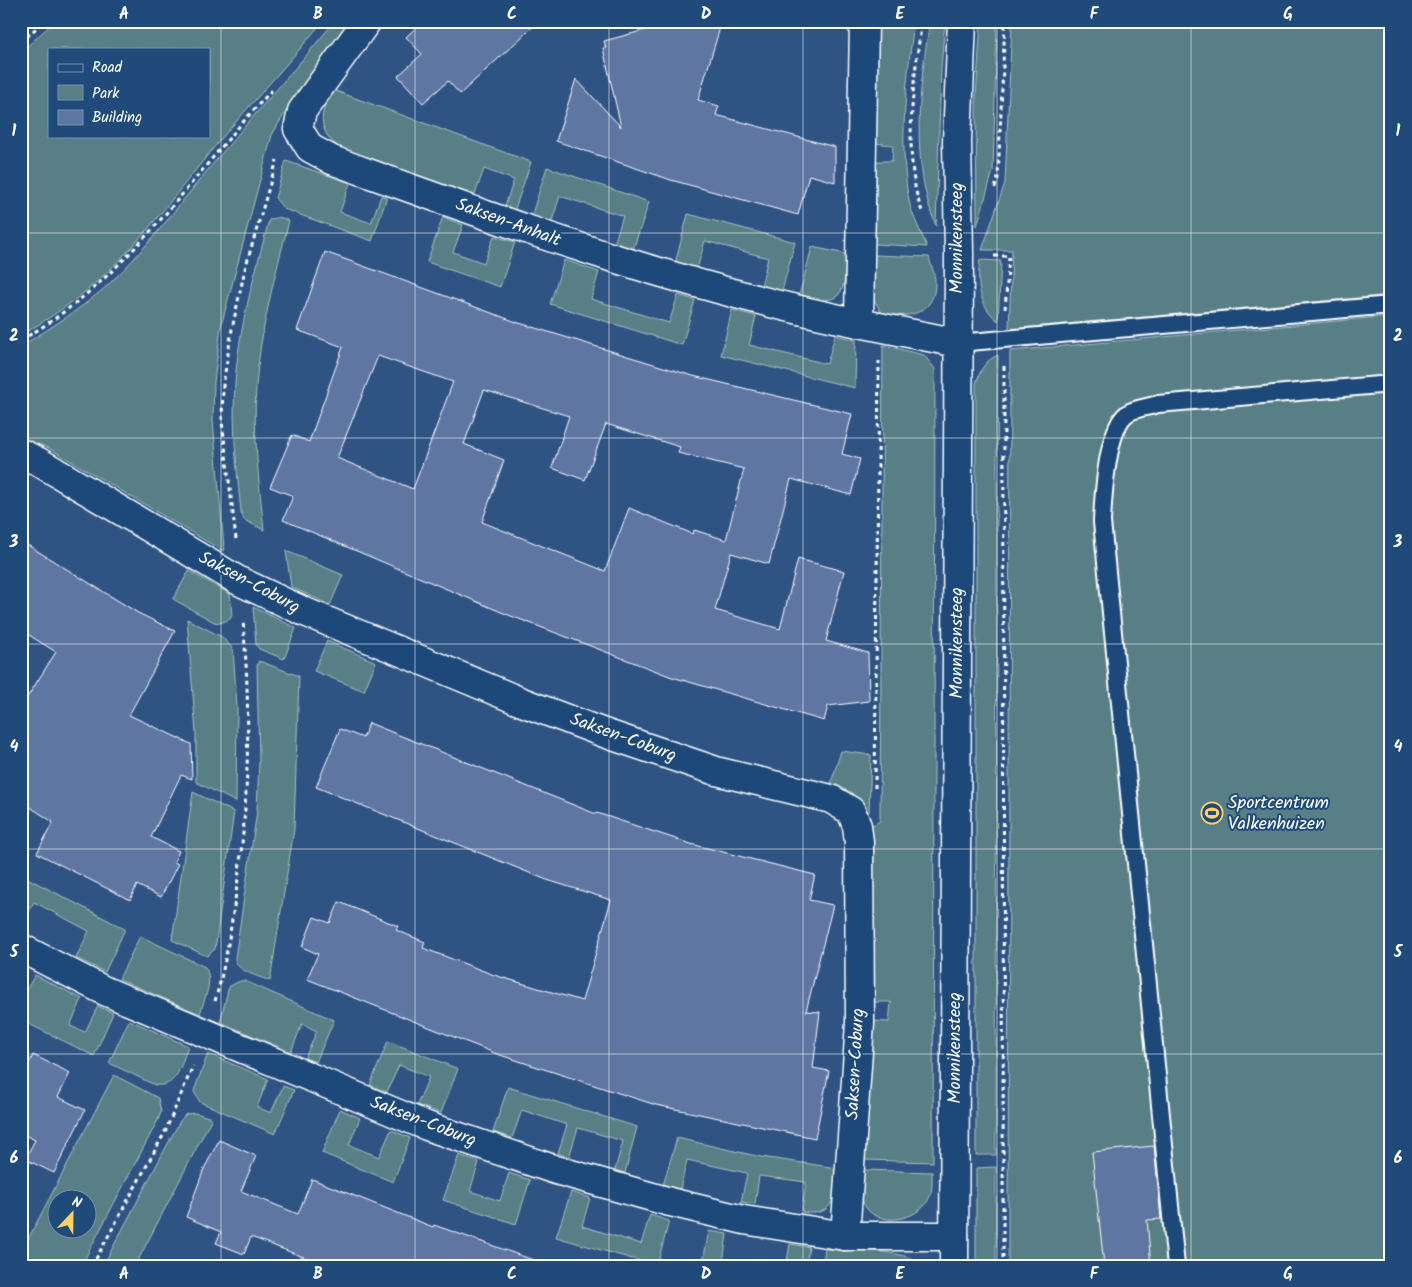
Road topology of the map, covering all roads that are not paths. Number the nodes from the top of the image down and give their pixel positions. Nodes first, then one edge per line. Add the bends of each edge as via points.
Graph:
1 (367, 21) edge
2 (864, 21) edge
3 (962, 21) edge
4 (1391, 305) edge
5 (869, 326) junction
6 (958, 343) junction
7 (1391, 384) edge
8 (21, 453) edge
9 (21, 948) edge
10 (845, 1236) junction
11 (954, 1236) junction
12 (954, 1266) edge
13 (1176, 1266) edge

1 - 5 street, Saksen-Anhalt via 302,111 298,129 310,148 332,160 561,243 790,309
2 - 5 street
3 - 6 street, Monnikensteeg via 957,141
4 - 6 lane
5 - 6 street, Saksen-Anhalt
6 - 11 street, Monnikensteeg
7 - 13 lane via 1158,404 1128,414 1116,427 1104,484 1102,522
8 - 10 street, Saksen-Coburg via 239,581 314,616 522,702 604,732 716,771 832,799 851,811 860,842 860,1023
9 - 10 street, Saksen-Coburg via 105,991 427,1126 556,1170 670,1202 744,1220
10 - 11 street, Saksen-Coburg
11 - 12 street, Monnikensteeg

